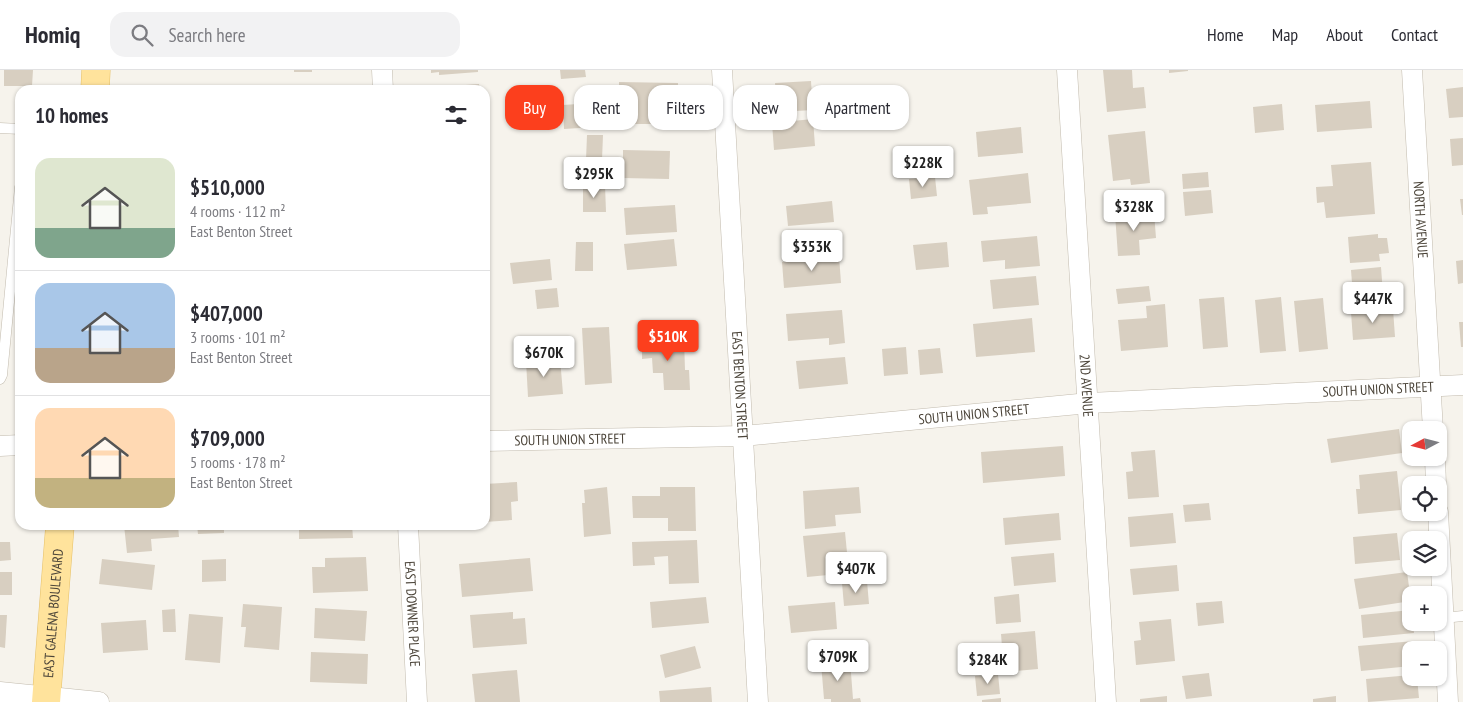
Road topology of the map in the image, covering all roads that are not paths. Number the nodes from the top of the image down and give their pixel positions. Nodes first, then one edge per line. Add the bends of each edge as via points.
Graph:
1 (96, 70) edge
2 (382, 70) edge
3 (722, 70) edge
4 (1067, 70) edge
5 (1412, 70) edge
6 (95, 85) edge
7 (383, 85) edge
8 (0, 128) edge
9 (15, 129) edge
10 (15, 232) edge
11 (3, 337) edge
12 (0, 379) edge
13 (1463, 385) edge
14 (1431, 386) junction
15 (1088, 403) junction
16 (1433, 421) edge
17 (743, 436) junction
18 (490, 441) edge
19 (0, 446) edge
20 (15, 446) edge
21 (1439, 521) edge
22 (60, 530) edge
23 (408, 530) edge
24 (1453, 617) edge
25 (0, 692) edge
26 (46, 699) edge
27 (99, 702) edge
28 (417, 702) edge
29 (758, 702) edge
30 (1106, 702) edge
31 (1448, 702) edge

1 - 6 main road
2 - 7 street
3 - 17 street, EAST BENTON STREET
4 - 15 street, 2ND AVENUE
5 - 14 street, NORTH AVENUE
8 - 9 lane
10 - 11 lane
11 - 12 lane
13 - 14 street, SOUTH UNION STREET
14 - 15 street, SOUTH UNION STREET
14 - 16 street, NORTH AVENUE
15 - 17 street, SOUTH UNION STREET
15 - 30 street, 2ND AVENUE
17 - 18 street, SOUTH UNION STREET
17 - 29 street, EAST BENTON STREET
19 - 20 street
21 - 24 street
22 - 26 main road, EAST GALENA BOULEVARD
23 - 28 street, EAST DOWNER PLACE
24 - 31 street
25 - 26 street
26 - 27 street

